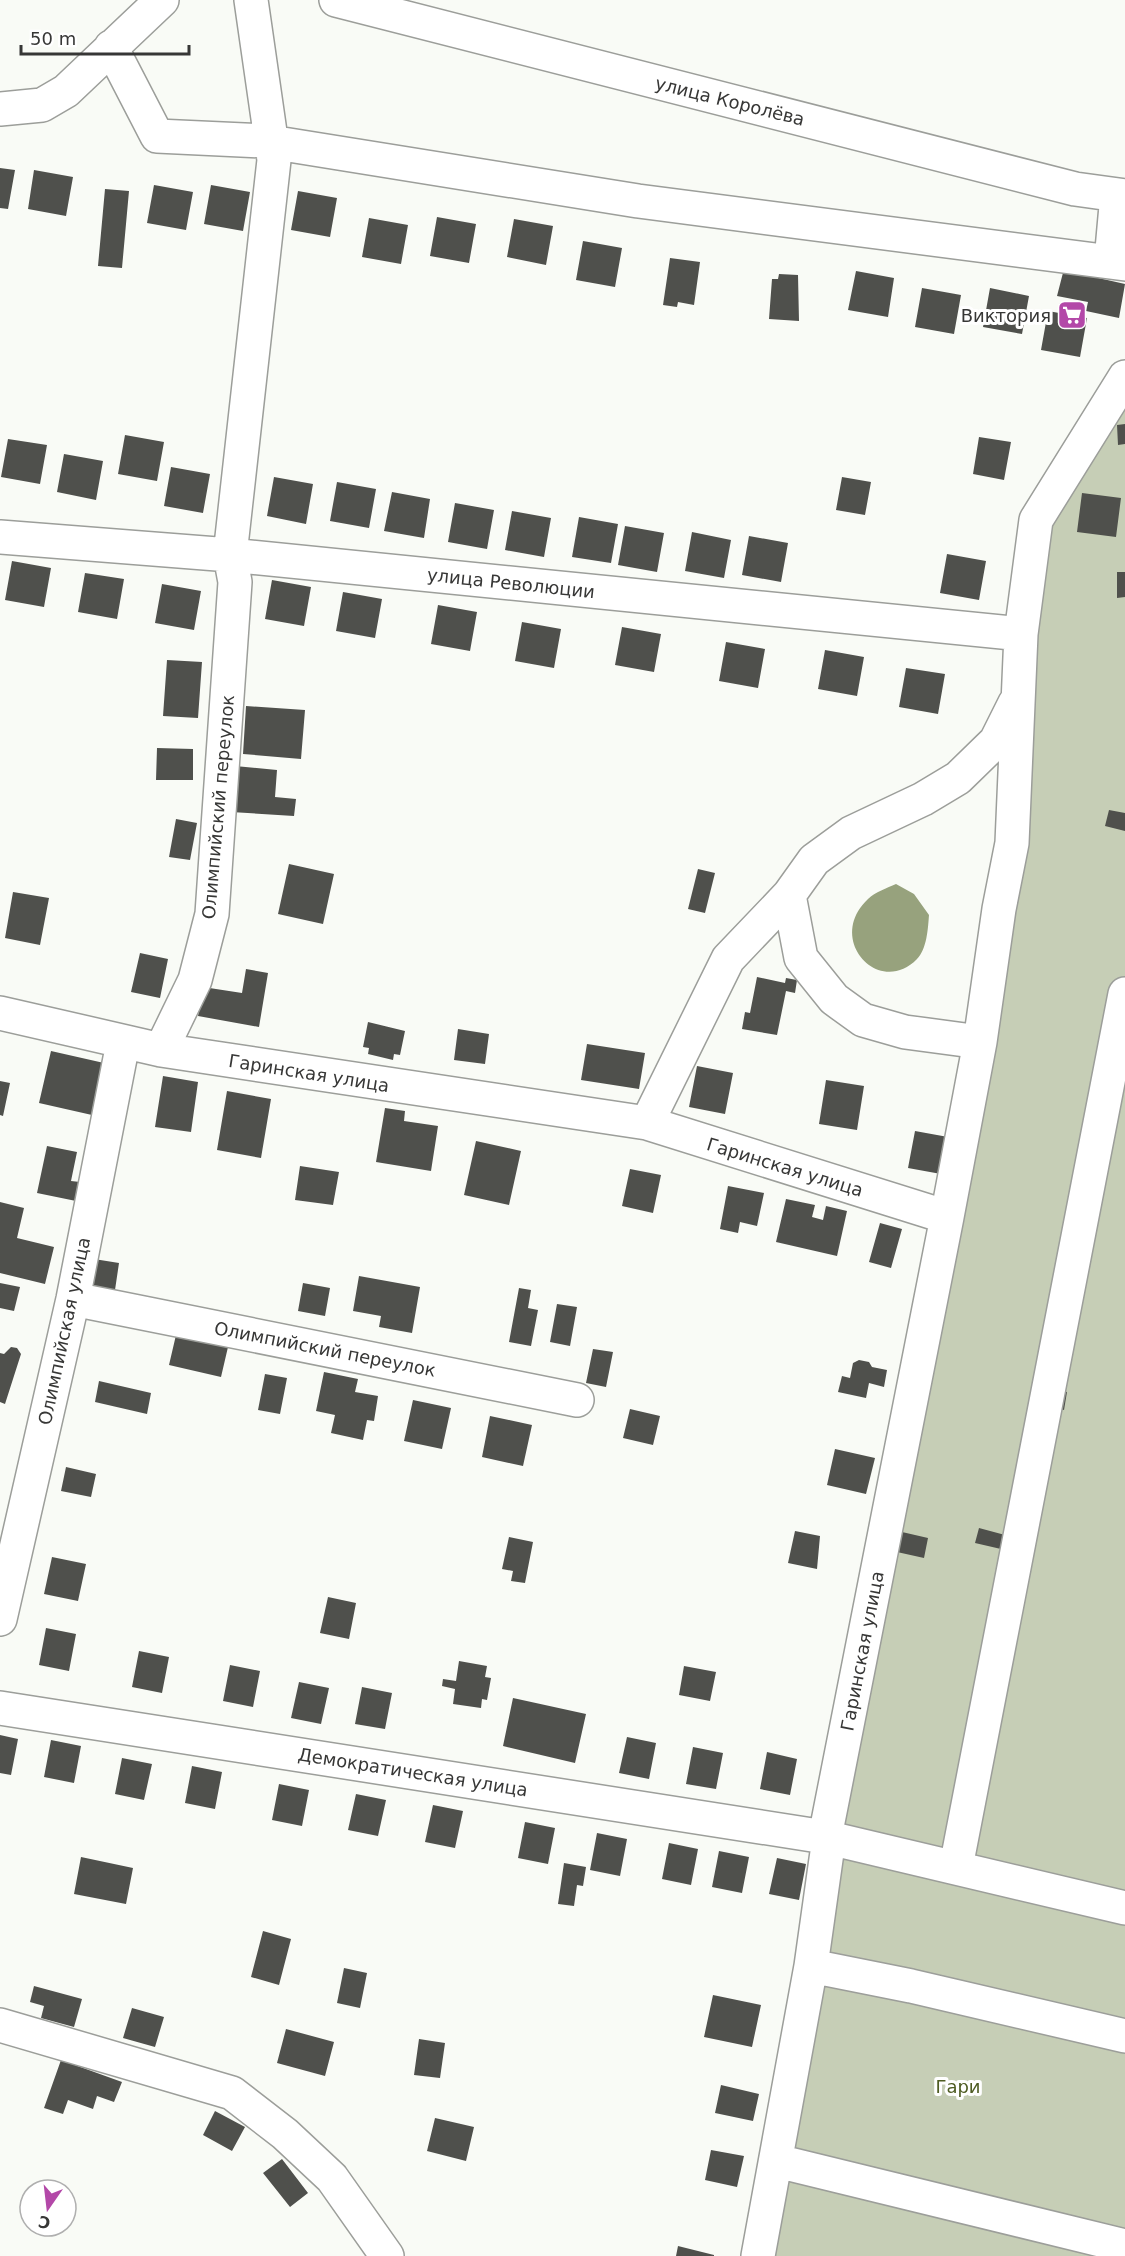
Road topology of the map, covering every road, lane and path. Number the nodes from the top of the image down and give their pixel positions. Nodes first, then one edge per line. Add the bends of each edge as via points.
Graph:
1 (162, 0) edge
2 (251, 0) edge
3 (336, 0) edge
4 (111, 48) junction
5 (0, 109) edge
6 (272, 142) junction
7 (1121, 196) edge
8 (1118, 262) edge
9 (1125, 376) edge
10 (0, 537) edge
11 (230, 555) junction
12 (1021, 634) junction
13 (1018, 696) junction
14 (789, 895) junction
15 (1125, 994) edge
16 (0, 1013) edge
17 (980, 1042) junction
18 (123, 1043) junction
19 (161, 1050) junction
20 (646, 1124) junction
21 (947, 1217) junction
22 (73, 1299) junction
23 (577, 1400) dead end
24 (0, 1619) edge
25 (0, 1708) edge
26 (827, 1837) junction
27 (956, 1867) junction
28 (1125, 1908) edge
29 (811, 1966) junction
30 (0, 2025) edge
31 (1125, 2036) edge
32 (777, 2161) junction
33 (1125, 2247) edge
34 (387, 2256) edge
35 (758, 2256) edge

1 - 4 street
2 - 6 street, Олимпийский переулок
3 - 7 street, улица Королёва via 1075,189
4 - 5 street via 66,91 42,105
4 - 6 street via 157,136
6 - 8 street via 638,201
6 - 11 street, Олимпийский переулок via 274,159
7 - 8 street
9 - 12 street via 1036,520
10 - 11 street, улица Революции
11 - 12 street, улица Революции
11 - 19 street, Олимпийский переулок via 235,582 212,914 195,980
12 - 13 street
13 - 14 street via 996,741 958,778 851,834 814,860
13 - 17 street via 1012,843
14 - 17 street via 801,958 834,999 863,1020 905,1032
14 - 20 street via 728,959
15 - 27 street
16 - 18 street, Гаринская улица
17 - 21 street
18 - 19 street, Гаринская улица
18 - 22 street, Олимпийская улица
19 - 20 street, Гаринская улица
20 - 21 street, Гаринская улица
21 - 26 street, Гаринская улица
22 - 23 street, Олимпийский переулок
22 - 24 street, Олимпийская улица
25 - 26 street, Демократическая улица
26 - 27 street, Демократическая улица
26 - 29 street, Гаринская улица
27 - 28 street, Демократическая улица
29 - 31 street
29 - 32 street, Гаринская улица
30 - 34 street via 232,2093 285,2134 332,2178
32 - 33 street
32 - 35 street, Гаринская улица

